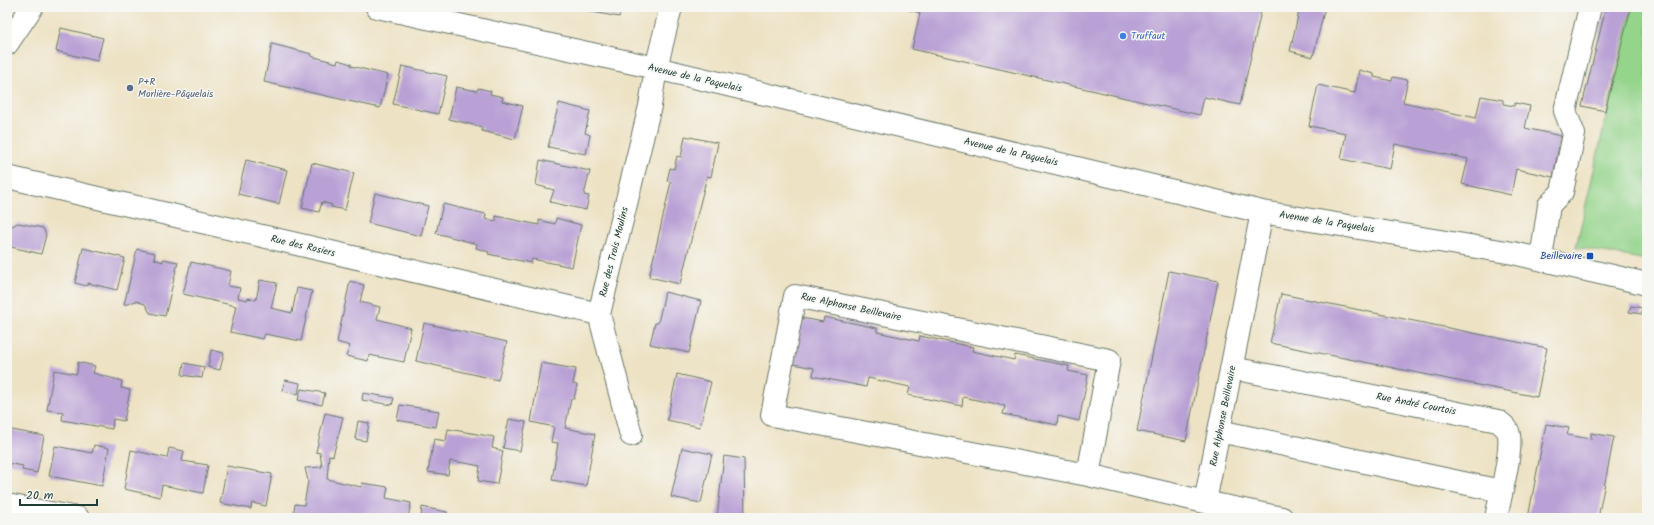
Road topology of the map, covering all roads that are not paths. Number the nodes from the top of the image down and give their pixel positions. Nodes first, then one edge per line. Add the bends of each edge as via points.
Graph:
1 (32, 7) edge
2 (377, 7) edge
3 (671, 7) edge
4 (1590, 7) edge
5 (7, 44) edge
6 (656, 68) junction
7 (7, 177) edge
8 (1262, 212) junction
9 (1541, 259) junction
10 (1647, 284) edge
11 (599, 314) junction
12 (1232, 368) junction
13 (1219, 431) junction
14 (631, 435) dead end
15 (1088, 475) junction
16 (1501, 491) junction
17 (1205, 502) junction
18 (7, 505) edge
19 (78, 518) edge
20 (1282, 518) edge
21 (1496, 518) edge

1 - 5 street
2 - 6 street, Avenue de la Paquelais
3 - 6 street, Rue des Trois Moulins
4 - 9 street via 1565,111 1574,134 1562,192 1549,205
6 - 8 street, Avenue de la Paquelais
6 - 11 street, Rue des Trois Moulins via 650,106
7 - 11 street, Rue des Rosiers
8 - 9 street, Avenue de la Paquelais
8 - 12 street, Rue Alphonse Beillevaire
9 - 10 street, Avenue de la Paquelais
11 - 14 street, Rue des Trois Moulins
12 - 13 street, Rue Alphonse Beillevaire
12 - 16 street, Rue André Courtois via 1498,421 1506,427 1509,434
13 - 16 street
13 - 17 street, Rue Alphonse Beillevaire
15 - 15 street, Rue Alphonse Beillevaire via 772,415 795,296 1109,360
15 - 17 street, Rue Alphonse Beillevaire
16 - 21 street, Rue André Courtois
17 - 20 street
18 - 19 street

